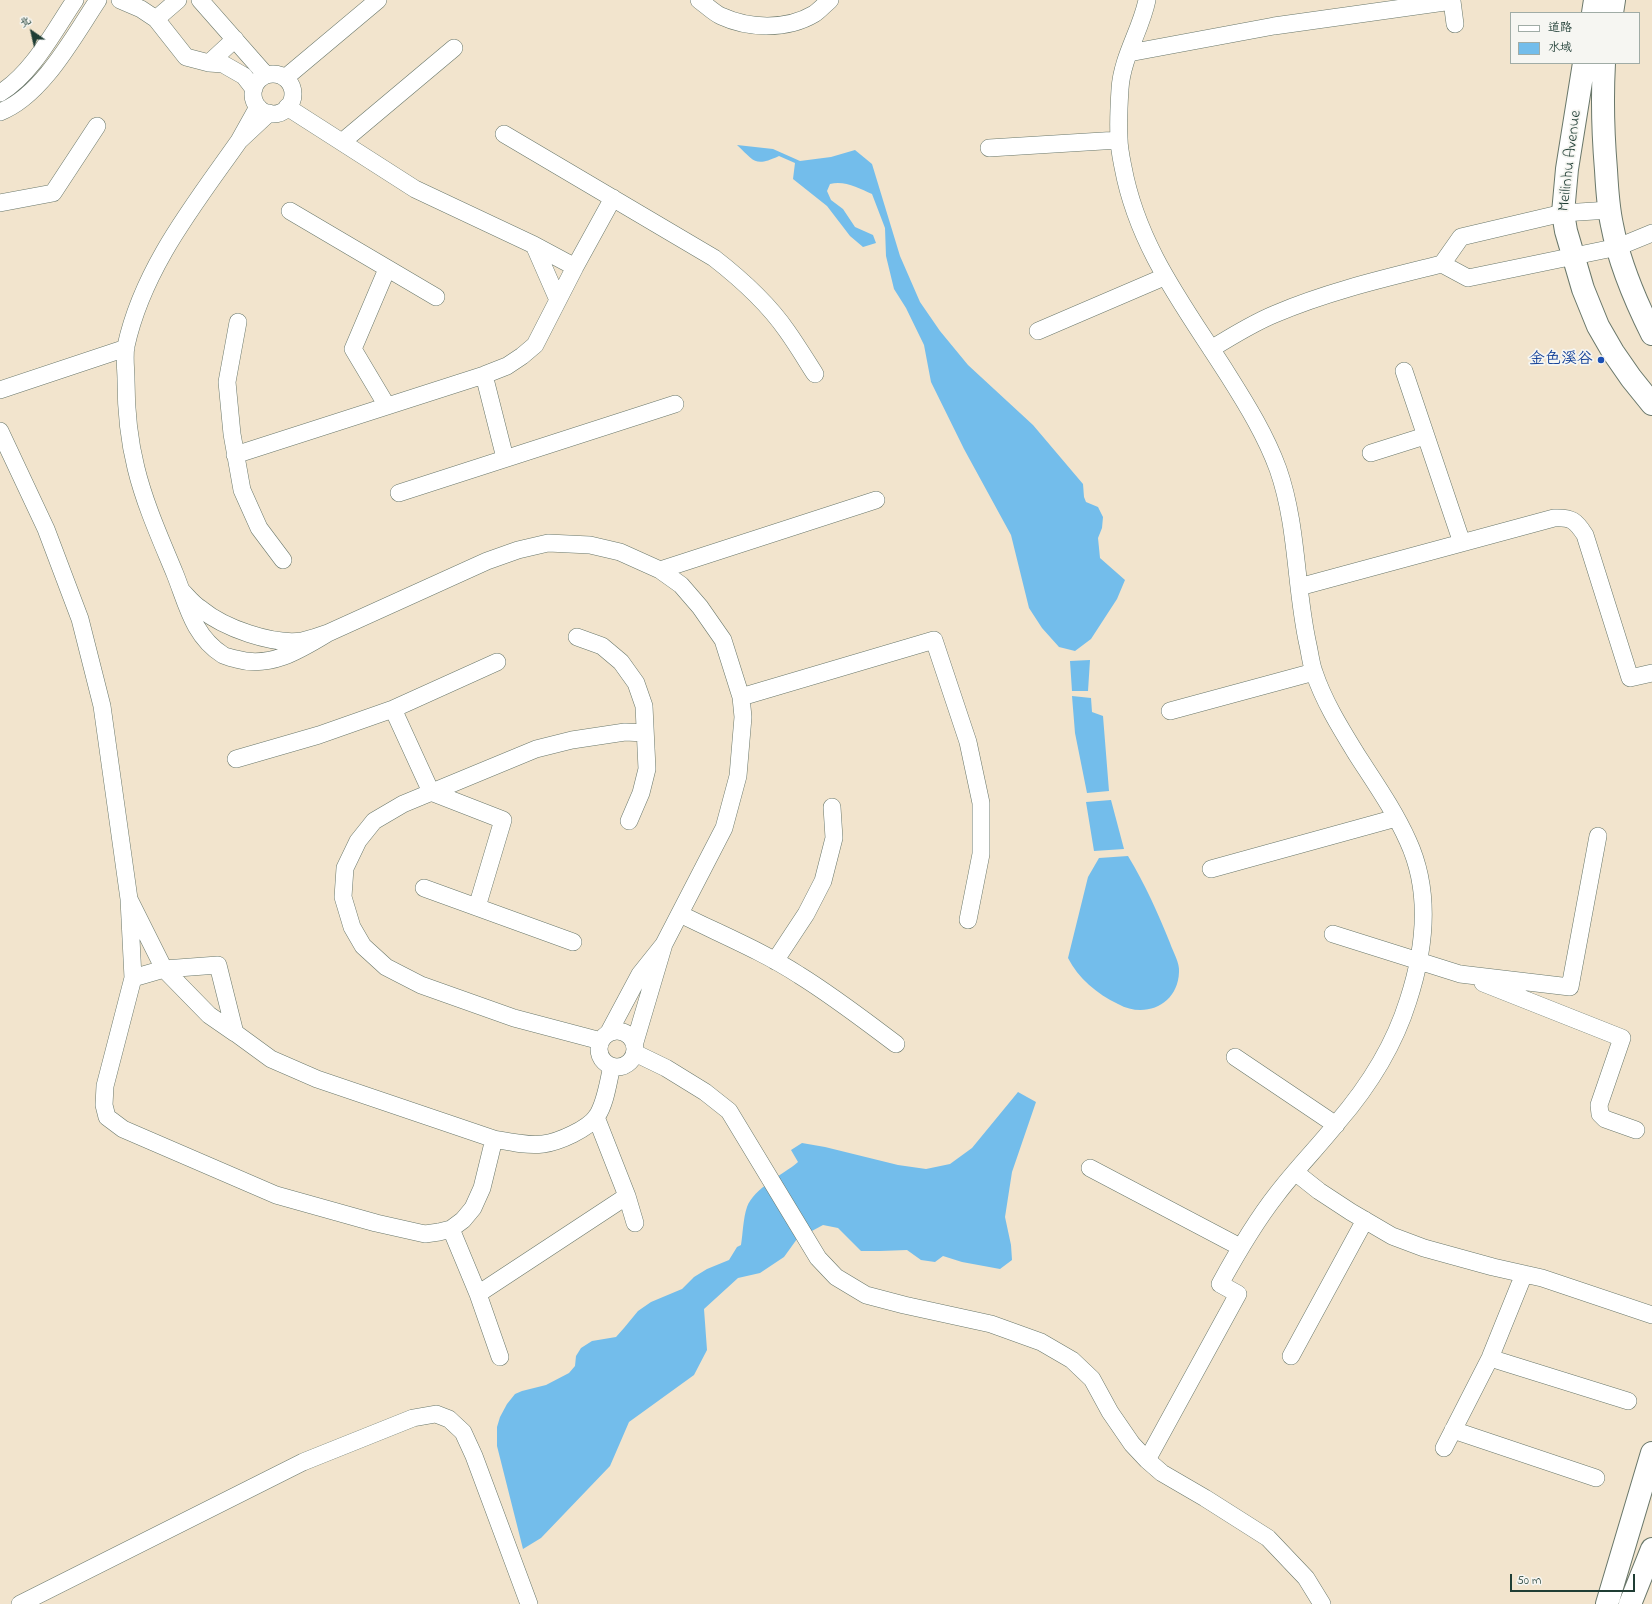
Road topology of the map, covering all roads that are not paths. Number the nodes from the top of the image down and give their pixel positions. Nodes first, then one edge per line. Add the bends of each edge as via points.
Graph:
1 (75, 0) edge
2 (98, 0) edge
3 (120, 0) edge
4 (178, 0) edge
5 (200, 0) edge
6 (378, 0) edge
7 (699, 0) edge
8 (830, 0) edge
9 (1147, 0) edge
10 (1595, 0) edge
11 (1614, 0) edge
12 (1593, 12) edge
13 (1612, 12) edge
14 (156, 20) junction
15 (1455, 24) dead end
16 (235, 40) junction
17 (454, 48) dead end
18 (1129, 53) junction
19 (209, 63) junction
20 (1584, 64) edge
21 (1604, 64) edge
22 (266, 75) junction
23 (285, 78) junction
24 (254, 89) junction
25 (0, 93) edge
26 (287, 107) junction
27 (264, 110) junction
28 (0, 112) edge
29 (97, 126) dead end
30 (504, 134) dead end
31 (1119, 140) junction
32 (342, 142) junction
33 (989, 148) dead end
34 (613, 198) junction
35 (0, 203) edge
36 (290, 210) dead end
37 (1610, 210) junction
38 (1563, 213) junction
39 (1652, 233) edge
40 (534, 245) junction
41 (1618, 247) junction
42 (1573, 257) junction
43 (1442, 264) junction
44 (575, 267) junction
45 (387, 269) junction
46 (1164, 277) junction
47 (436, 297) dead end
48 (558, 300) junction
49 (238, 322) dead end
50 (1038, 332) dead end
51 (1652, 334) edge
52 (126, 348) junction
53 (1211, 349) junction
54 (1404, 371) dead end
55 (815, 374) dead end
56 (484, 375) junction
57 (0, 390) edge
58 (675, 404) dead end
59 (1652, 404) edge
60 (387, 406) junction
61 (0, 431) edge
62 (1425, 436) junction
63 (1371, 452) dead end
64 (235, 455) junction
65 (505, 458) junction
66 (399, 493) dead end
67 (876, 500) dead end
68 (1462, 544) junction
69 (283, 560) dead end
70 (660, 570) junction
71 (1299, 588) junction
72 (181, 590) junction
73 (328, 633) junction
74 (577, 637) dead end
75 (498, 662) dead end
76 (1314, 672) junction
77 (1652, 673) edge
78 (741, 697) junction
79 (393, 709) junction
80 (1170, 711) dead end
81 (646, 733) junction
82 (236, 759) dead end
83 (432, 792) junction
84 (832, 807) dead end
85 (1396, 818) junction
86 (628, 821) dead end
87 (1598, 836) dead end
88 (1211, 869) dead end
89 (424, 888) dead end
90 (130, 898) junction
91 (477, 907) junction
92 (680, 914) junction
93 (968, 920) dead end
94 (1332, 934) dead end
95 (573, 942) dead end
96 (664, 944) junction
97 (775, 961) junction
98 (1418, 961) junction
99 (164, 969) junction
100 (1460, 974) junction
101 (133, 978) junction
102 (1570, 987) junction
103 (1561, 1014) junction
104 (234, 1032) junction
105 (605, 1037) junction
106 (896, 1044) dead end
107 (635, 1048) junction
108 (1235, 1057) dead end
109 (612, 1066) junction
110 (596, 1117) junction
111 (1336, 1125) junction
112 (1636, 1130) dead end
113 (494, 1139) junction
114 (1090, 1168) dead end
115 (1295, 1172) junction
116 (627, 1196) junction
117 (1365, 1220) junction
118 (635, 1223) dead end
119 (450, 1229) junction
120 (1240, 1247) junction
121 (1524, 1274) junction
122 (478, 1294) junction
123 (1652, 1314) edge
124 (1291, 1356) dead end
125 (500, 1357) dead end
126 (1490, 1358) junction
127 (1628, 1402) dead end
128 (1453, 1430) junction
129 (1444, 1448) dead end
130 (1652, 1453) edge
131 (1147, 1460) junction
132 (1596, 1478) dead end
133 (1652, 1549) edge
134 (20, 1604) edge
135 (529, 1604) edge
136 (1322, 1604) edge
137 (1606, 1604) edge
138 (1630, 1604) edge

1 - 25 street via 28,68 10,87
2 - 28 street via 49,73 27,95
3 - 14 street via 141,9
4 - 14 street
5 - 16 street
6 - 23 street
7 - 8 street via 720,16 743,23 768,26 792,23 814,14
9 - 18 street
10 - 12 main road
11 - 13 main road
14 - 19 street via 186,57
15 - 18 street via 1452,1 1274,26
16 - 19 street
16 - 22 street
17 - 32 street
18 - 31 street via 1120,84
19 - 24 street via 223,64 244,76
20 - 38 main road, Meilinhu Avenue
21 - 37 main road, Meilinhu Avenue via 1604,149
22 - 23 street via 273,74
22 - 24 street via 256,83
23 - 26 street via 290,83 293,95
24 - 27 street via 253,95
26 - 27 street via 276,114
26 - 32 street
27 - 52 street via 239,141 171,239 134,314
29 - 35 street via 53,193
30 - 34 street
31 - 33 street
31 - 46 street via 1126,183 1134,208 1143,235
32 - 40 street via 415,189
34 - 44 street
34 - 55 street via 714,258 734,273 787,330
36 - 45 street
37 - 38 street
37 - 41 main road, Meilinhu Avenue
38 - 42 main road, Meilinhu Avenue
38 - 43 street via 1461,237
39 - 41 street
40 - 44 street
40 - 48 street
41 - 42 street
41 - 51 main road, Meilinhu Avenue
42 - 43 street via 1468,278
42 - 59 main road, Meilinhu Avenue via 1602,332 1613,352
43 - 53 street via 1356,285 1310,301 1275,314
44 - 48 street
45 - 47 street
45 - 60 street via 353,349
46 - 50 street
46 - 53 street
48 - 56 street via 535,345 507,366
49 - 64 street via 227,382
52 - 57 street
52 - 72 street via 129,430 136,468
53 - 71 street via 1261,430 1277,466 1287,496 1292,523
54 - 62 street
56 - 60 street
56 - 65 street
58 - 65 street
60 - 64 street
61 - 90 street via 46,529 80,619 102,706
62 - 63 street
62 - 68 street
64 - 69 street via 242,490 259,528
65 - 66 street
67 - 70 street
68 - 71 street
68 - 77 street via 1554,518 1566,517 1578,524 1585,535 1630,678
70 - 73 street via 620,552 590,545 548,543 487,561
70 - 78 street via 680,585 700,607 723,640
71 - 76 street via 1304,628
72 - 73 street via 200,609 216,620 245,632 275,640 301,641
72 - 73 street via 190,617 202,637 224,655 245,662 272,661 297,651
74 - 81 street via 602,646 625,667 636,683 644,706
75 - 79 street
76 - 80 street
76 - 85 street via 1338,724
78 - 92 street via 743,717 738,776 724,828
78 - 93 street via 934,640 968,742 981,803 982,854
79 - 82 street
79 - 83 street
81 - 83 street via 625,732 572,740 536,750
81 - 86 street via 647,769 641,793
83 - 91 street via 503,820
83 - 105 street via 403,804 374,821 358,840 345,868 343,897 352,927 363,946 386,967 421,985 514,1018
84 - 97 street via 834,838 823,881 806,914
85 - 88 street
85 - 98 street via 1418,871 1424,900 1423,932
87 - 102 street
89 - 91 street
90 - 99 street
90 - 101 street
91 - 95 street
92 - 96 street
92 - 97 street
94 - 98 street
96 - 105 street via 640,974
96 - 107 street
97 - 106 street via 799,974 853,1011
98 - 100 street
98 - 111 street via 1409,1000 1393,1041 1372,1077
99 - 101 street
99 - 104 street via 209,1015
99 - 104 street via 218,965
100 - 102 street
100 - 103 street
101 - 119 street via 106,1086 104,1105 107,1117 123,1129 276,1195 425,1234
102 - 103 street
103 - 112 street via 1622,1038 1599,1105 1600,1114 1605,1120
104 - 113 street via 271,1059 317,1079
105 - 107 street via 615,1031 627,1033
105 - 109 street via 599,1047 600,1054 602,1059
107 - 109 street via 633,1058 624,1066
107 - 131 street via 705,1092 729,1111 818,1258 836,1277 866,1295 991,1324 1041,1342 1072,1360 1092,1379 1114,1418
108 - 111 street
109 - 110 street via 603,1105
110 - 113 street via 569,1136 543,1144 518,1144
110 - 116 street
111 - 115 street
113 - 119 street via 482,1188 473,1208 463,1220
114 - 120 street
115 - 117 street via 1319,1191
115 - 120 street
116 - 118 street
116 - 122 street
117 - 121 street via 1392,1236 1424,1248
117 - 124 street
119 - 122 street
120 - 131 street via 1220,1284 1238,1294
121 - 123 street
121 - 126 street
122 - 125 street
126 - 127 street
126 - 128 street
128 - 129 street
128 - 132 street
130 - 137 main road
131 - 136 street via 1162,1473 1268,1538 1306,1578
133 - 138 main road
134 - 135 street via 303,1462 413,1418 436,1414 449,1419 463,1432

